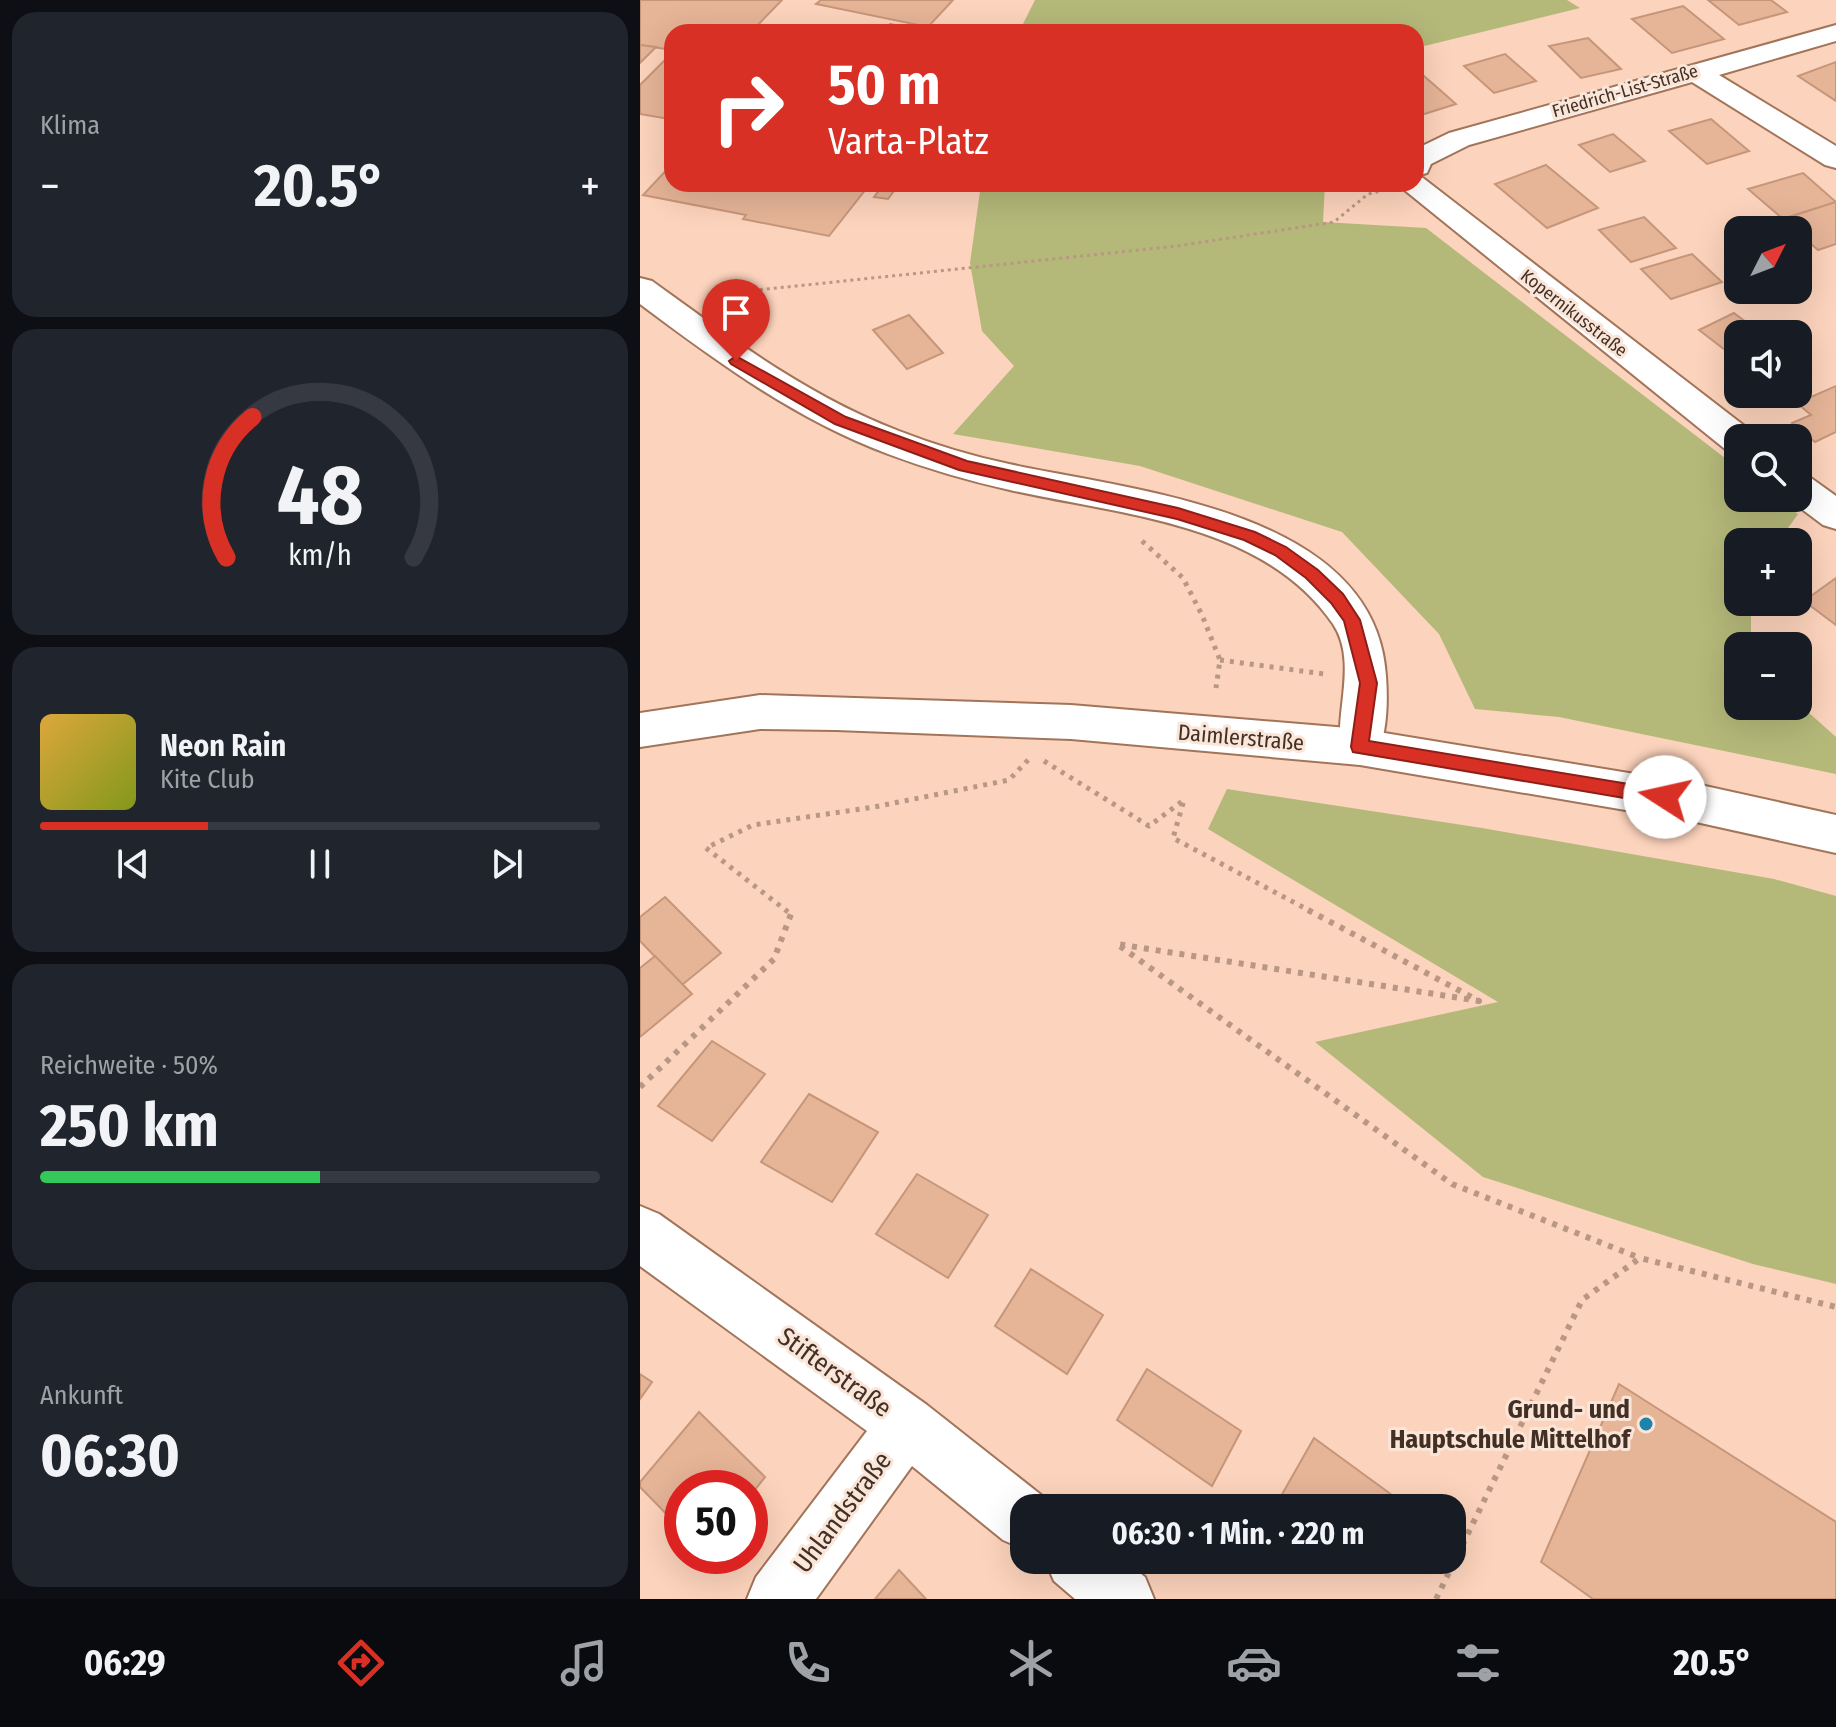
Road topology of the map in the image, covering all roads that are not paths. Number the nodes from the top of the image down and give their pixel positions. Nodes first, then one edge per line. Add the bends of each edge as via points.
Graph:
1 (1836, 33) edge
2 (1693, 71) junction
3 (1836, 159) edge
4 (1424, 166) edge
5 (1424, 182) edge
6 (640, 288) edge
7 (1724, 429) edge
8 (1812, 497) edge
9 (1836, 515) edge
10 (640, 730) edge
11 (1360, 747) junction
12 (1836, 834) edge
13 (640, 1233) edge
14 (907, 1425) junction
15 (1010, 1508) edge
16 (1092, 1574) edge
17 (778, 1599) edge
18 (1123, 1599) edge

1 - 2 street, Friedrich-List-Straße
2 - 3 street
2 - 4 street, Friedrich-List-Straße via 1459,139
5 - 7 street, Kopernikusstraße
6 - 11 street via 736,361 840,420 965,466 1178,514 1249,536 1291,559 1337,598 1352,620 1369,683
8 - 9 street
10 - 11 street, Daimlerstraße via 760,712 836,713 1071,722
11 - 12 street, Daimlerstraße via 1680,800
13 - 14 street, Stifterstraße
14 - 15 street, Stifterstraße
14 - 17 street, Uhlandstraße
16 - 18 street

